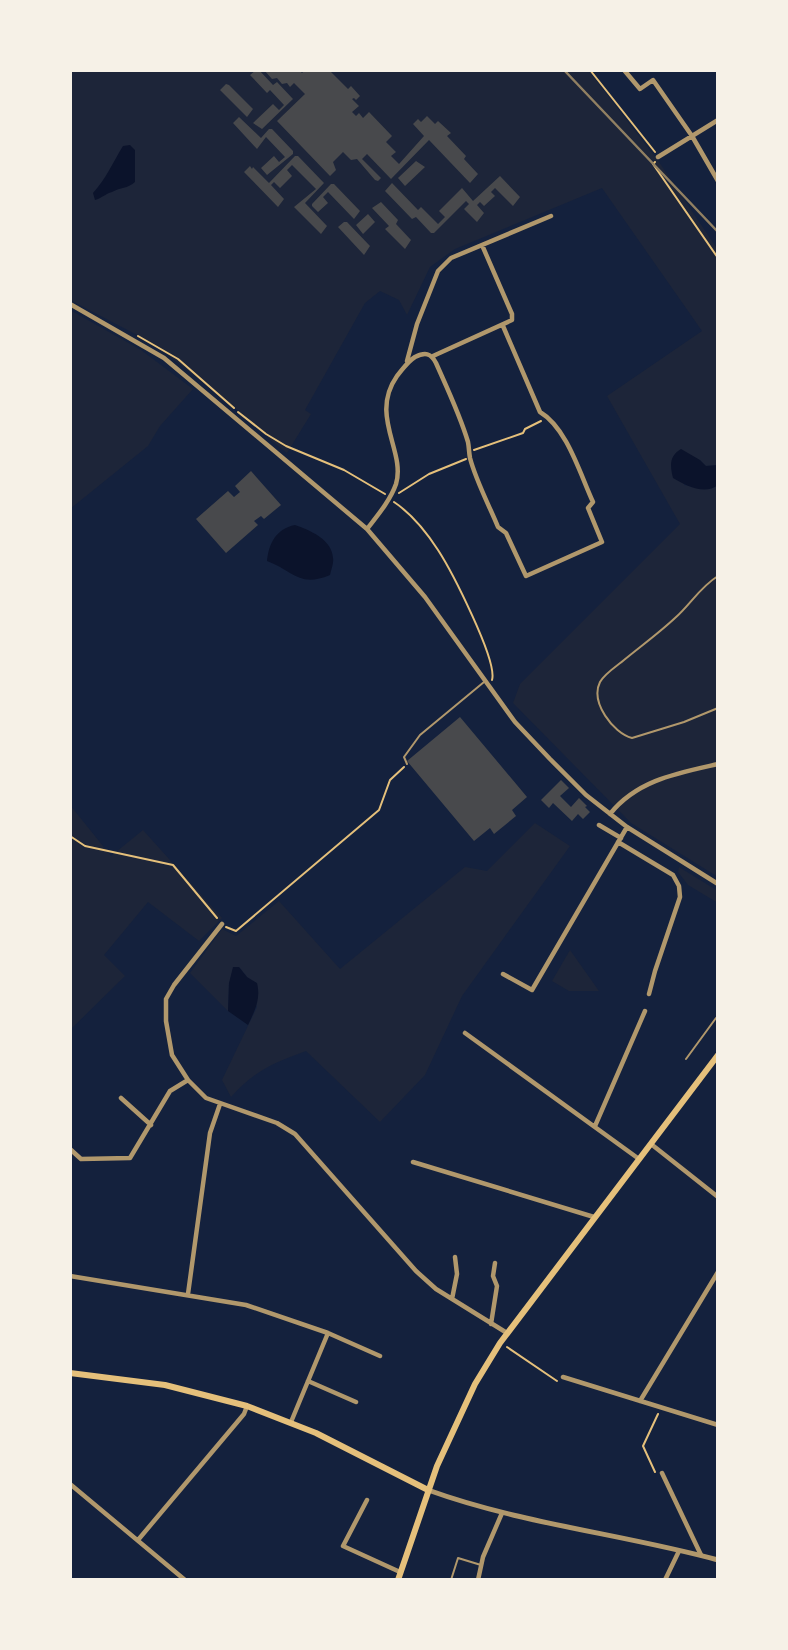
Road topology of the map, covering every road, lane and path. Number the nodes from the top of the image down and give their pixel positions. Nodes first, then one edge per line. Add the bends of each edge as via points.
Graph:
1 (624, 70) edge
2 (718, 120) edge
3 (692, 136) junction
4 (659, 157) dead end
5 (718, 181) edge
6 (551, 216) dead end
7 (482, 245) junction
8 (70, 304) edge
9 (503, 326) junction
10 (433, 356) junction
11 (407, 362) junction
12 (550, 418) junction
13 (295, 449) dead end
14 (469, 454) junction
15 (390, 496) junction
16 (367, 529) junction
17 (718, 576) edge
18 (487, 683) junction
19 (718, 708) edge
20 (718, 764) edge
21 (407, 765) joint
22 (610, 814) junction
23 (599, 825) dead end
24 (627, 827) junction
25 (70, 836) edge
26 (619, 840) junction
27 (718, 884) edge
28 (222, 924) junction
29 (503, 974) dead end
30 (649, 994) dead end
31 (645, 1011) dead end
32 (716, 1018) dead end
33 (465, 1033) dead end
34 (718, 1055) edge
35 (686, 1059) dead end
36 (188, 1080) junction
37 (121, 1098) dead end
38 (220, 1104) junction
39 (151, 1125) junction
40 (594, 1126) junction
41 (650, 1144) junction
42 (70, 1149) edge
43 (639, 1158) junction
44 (413, 1161) dead end
45 (718, 1197) edge
46 (594, 1217) junction
47 (455, 1257) dead end
48 (495, 1263) dead end
49 (718, 1272) edge
50 (70, 1276) edge
51 (188, 1294) junction
52 (452, 1299) junction
53 (491, 1324) junction
54 (328, 1333) junction
55 (507, 1334) junction
56 (500, 1343) junction
57 (380, 1356) dead end
58 (70, 1373) edge
59 (563, 1377) joint
60 (308, 1381) junction
61 (640, 1401) junction
62 (356, 1402) dead end
63 (247, 1406) junction
64 (661, 1408) junction
65 (291, 1422) junction
66 (718, 1425) edge
67 (662, 1473) joint
68 (70, 1484) edge
69 (428, 1490) junction
70 (368, 1500) dead end
71 (502, 1513) junction
72 (138, 1540) junction
73 (679, 1551) junction
74 (702, 1556) junction
75 (718, 1560) edge
76 (481, 1565) junction
77 (400, 1572) junction
78 (185, 1580) edge
79 (398, 1580) edge
80 (451, 1580) edge
81 (478, 1580) edge
82 (665, 1580) edge

1 - 3 street via 640,89 653,80
2 - 3 street
3 - 4 street
3 - 5 street
6 - 7 street
7 - 9 street via 513,314
7 - 11 street via 451,258 438,271
8 - 16 street via 164,358
9 - 10 street
9 - 12 street via 540,412
10 - 11 street via 424,353
10 - 14 street
11 - 15 street via 387,400 386,420 398,473
12 - 14 path
12 - 14 street via 593,502 588,508 602,542 526,576 506,533 498,527
13 - 15 path
14 - 15 path
15 - 16 street
15 - 18 path via 414,519 452,573 493,672
16 - 18 street via 425,597
17 - 19 lane via 600,681 598,702 608,719 632,738
18 - 21 lane via 419,735 404,757
18 - 22 street via 515,722
20 - 22 street via 638,788
21 - 28 path via 390,780 379,810 236,931
22 - 24 street
23 - 26 street
24 - 26 street
24 - 27 street
25 - 28 path via 85,846 173,865
26 - 29 street via 532,990
26 - 30 street via 673,875 679,886 680,897
28 - 36 street via 166,999 172,1055
31 - 40 street
32 - 35 lane
33 - 40 street
34 - 41 main road
36 - 38 street via 206,1098
36 - 39 street via 170,1091
37 - 39 street
38 - 51 street via 211,1133
38 - 52 street via 277,1123 295,1134 416,1271
39 - 42 street via 130,1158 81,1159
40 - 43 street
41 - 43 main road
41 - 45 street
43 - 46 main road
44 - 46 street
46 - 55 main road
47 - 52 street
48 - 53 street via 497,1286
49 - 61 street
50 - 51 street
51 - 54 street via 246,1306
52 - 53 street
53 - 55 street
54 - 57 street
54 - 60 street
55 - 56 main road
56 - 59 path via 557,1381
56 - 69 main road via 475,1384
58 - 63 main road via 165,1385
59 - 61 street
60 - 62 street
60 - 65 street
61 - 64 street
63 - 65 main road
63 - 72 street
64 - 66 street
64 - 67 path via 643,1446 656,1475
65 - 69 main road
67 - 74 street
68 - 72 street
69 - 71 street
69 - 77 main road
70 - 77 street via 343,1546
71 - 73 street
71 - 76 street
72 - 78 street
73 - 74 street
73 - 82 street
74 - 75 street
76 - 80 lane via 458,1558
76 - 81 street
77 - 79 main road

